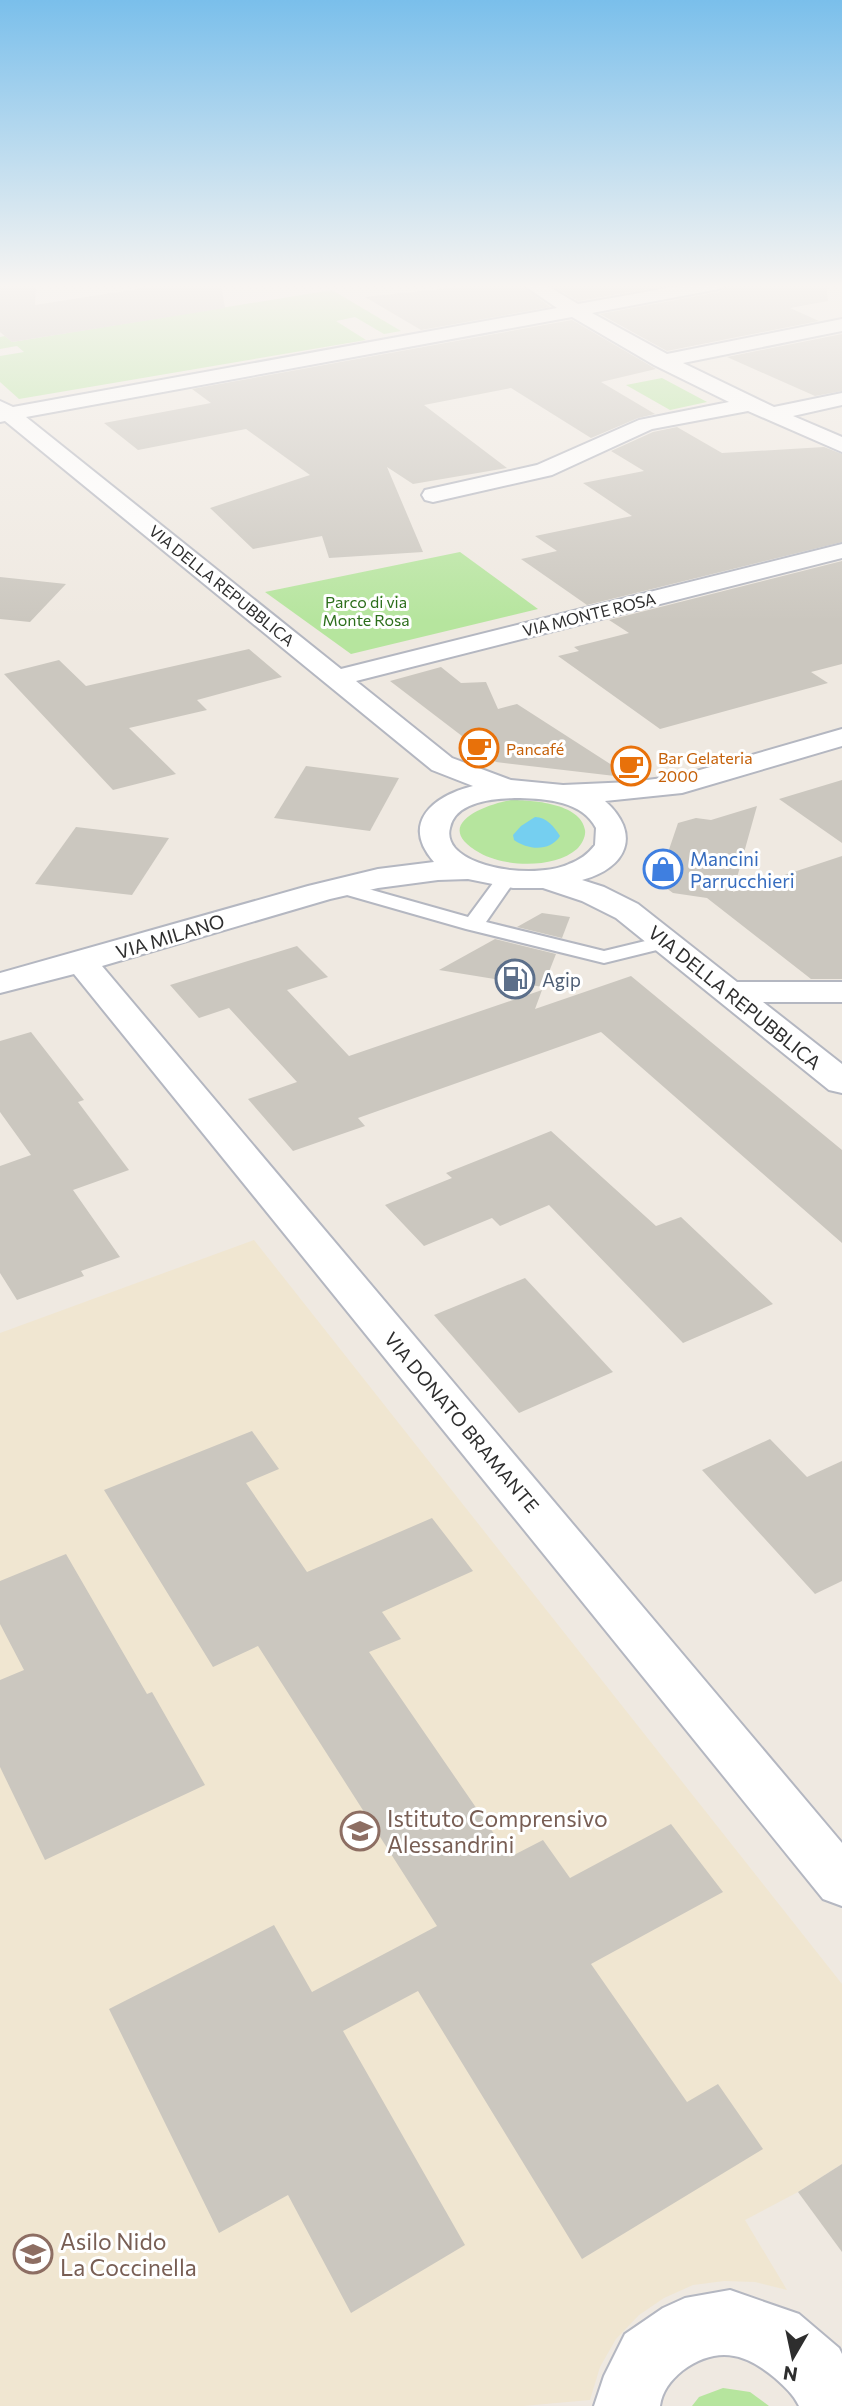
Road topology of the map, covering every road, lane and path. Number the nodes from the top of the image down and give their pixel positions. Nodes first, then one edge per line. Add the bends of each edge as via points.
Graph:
1 (93, 396) edge
2 (734, 396) edge
3 (842, 399) edge
4 (750, 404) junction
5 (3, 412) edge
6 (772, 414) junction
7 (842, 445) edge
8 (433, 495) dead end
9 (842, 551) edge
10 (336, 677) junction
11 (842, 737) edge
12 (442, 764) junction
13 (682, 784) junction
14 (507, 789) junction
15 (562, 794) junction
16 (456, 802) junction
17 (610, 824) junction
18 (432, 837) junction
19 (602, 858) junction
20 (470, 870) junction
21 (506, 879) junction
22 (545, 879) junction
23 (340, 887) junction
24 (627, 911) junction
25 (473, 925) junction
26 (666, 942) junction
27 (82, 963) junction
28 (0, 983) edge
29 (729, 992) junction
30 (842, 992) edge
31 (842, 1082) edge
32 (842, 1882) edge
33 (627, 2406) edge
34 (834, 2406) edge

1 - 5 street
2 - 4 street
3 - 6 street
4 - 6 street
4 - 8 street via 646,424 544,471
5 - 10 street, VIA DELLA REPUBBLICA
6 - 7 street
9 - 10 street, VIA MONTE ROSA
10 - 12 street, VIA DELLA REPUBBLICA
11 - 13 street
12 - 14 street, VIA DELLA REPUBBLICA
12 - 16 street
13 - 15 street
13 - 17 street
14 - 15 street
14 - 16 street
15 - 17 street via 592,806
16 - 18 street via 433,824
17 - 19 street via 613,836
18 - 20 street via 444,855
18 - 23 street, VIA MILANO via 412,856
19 - 22 street via 579,871
19 - 24 street, VIA DELLA REPUBBLICA via 612,890
20 - 21 street
20 - 23 street, VIA MILANO via 418,872
21 - 22 street
21 - 25 lane
22 - 24 street, VIA DELLA REPUBBLICA
23 - 25 lane
23 - 27 street, VIA MILANO
24 - 26 street, VIA DELLA REPUBBLICA
25 - 26 lane via 604,957
26 - 29 street, VIA DELLA REPUBBLICA
27 - 28 street, VIA MILANO
27 - 32 street, VIA DONATO BRAMANTE
29 - 30 street
29 - 31 street, VIA DELLA REPUBBLICA
33 - 34 street via 648,2357 685,2330 730,2322 776,2337 816,2371

